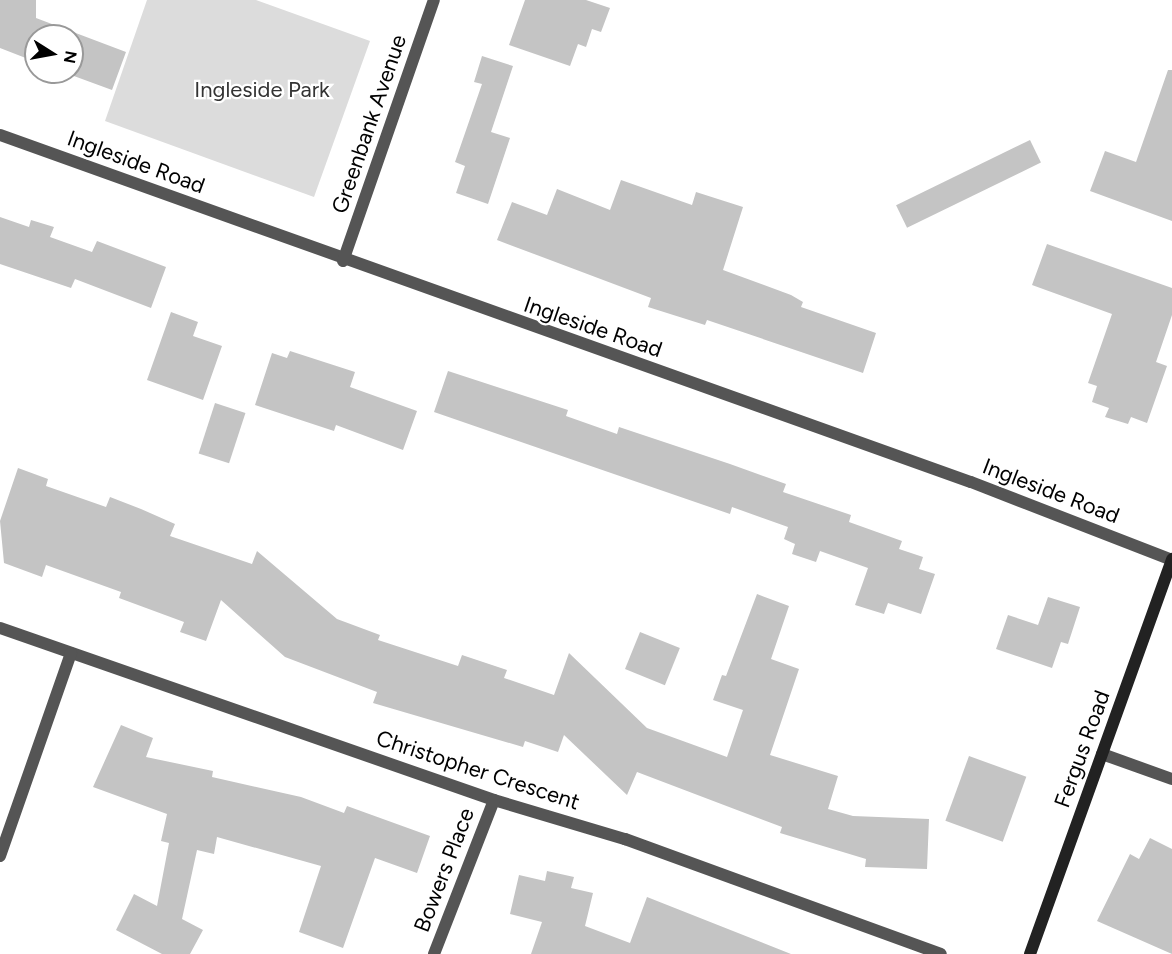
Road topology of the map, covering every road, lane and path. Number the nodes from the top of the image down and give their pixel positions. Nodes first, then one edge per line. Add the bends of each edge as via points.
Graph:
1 (434, 0) edge
2 (0, 135) edge
3 (343, 261) junction
4 (1172, 559) edge
5 (0, 628) edge
6 (71, 653) junction
7 (1102, 754) junction
8 (1172, 779) edge
9 (494, 800) junction
10 (0, 856) edge
11 (434, 954) edge
12 (942, 954) edge
13 (1030, 954) edge

1 - 3 street, Greenbank Avenue
2 - 3 street, Ingleside Road
3 - 4 street, Ingleside Road via 971,482
4 - 7 street, Fergus Road
5 - 6 street, Christopher Crescent
6 - 9 street, Christopher Crescent
6 - 10 street
7 - 8 street
7 - 13 street, Fergus Road
9 - 11 street, Bowers Place
9 - 12 street, Christopher Crescent via 625,839

